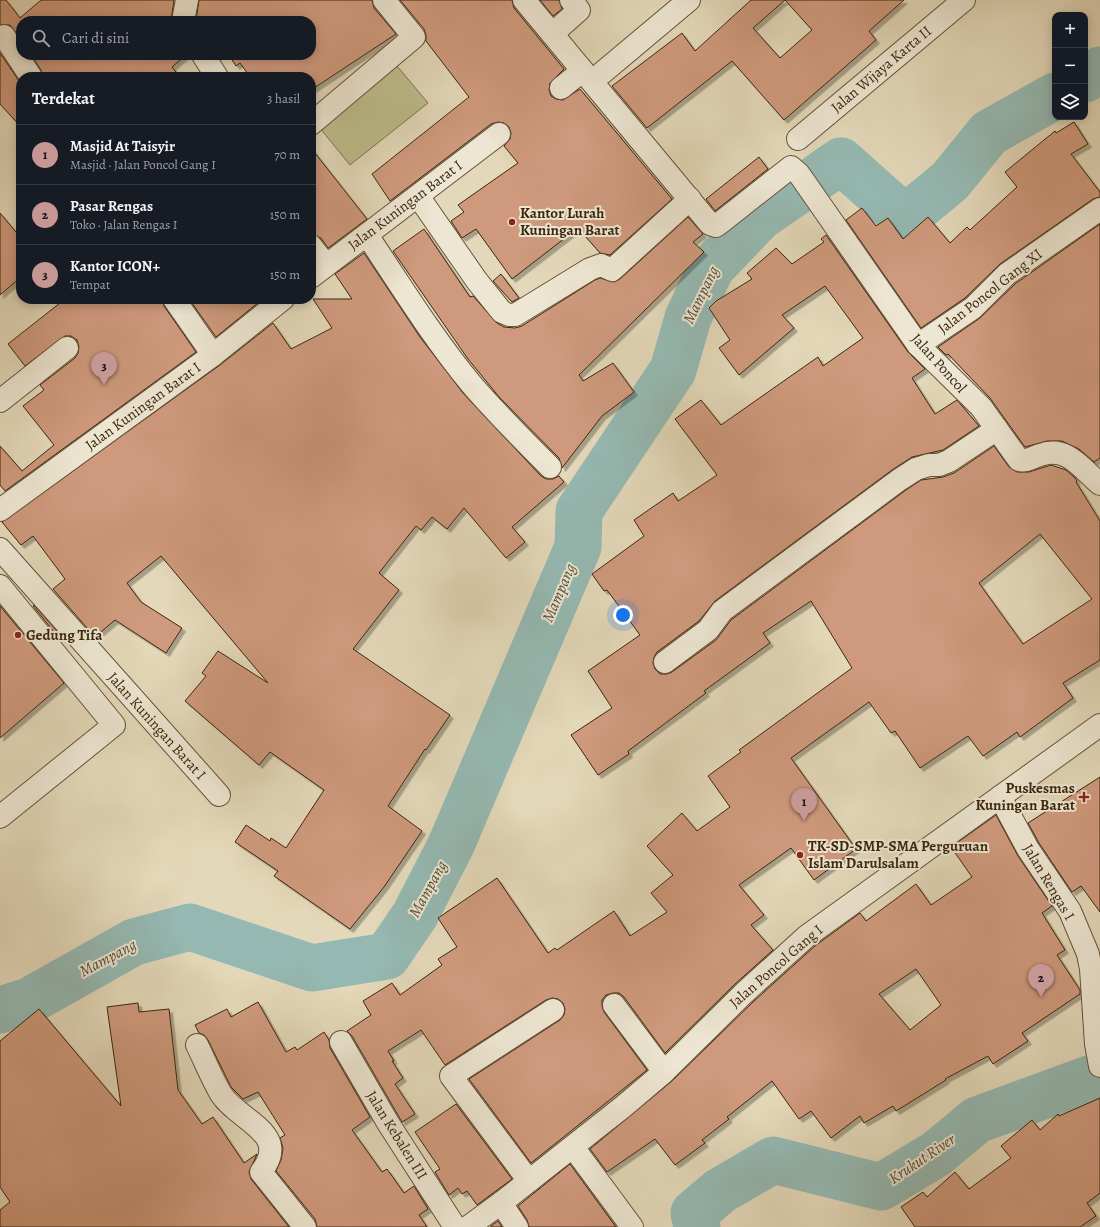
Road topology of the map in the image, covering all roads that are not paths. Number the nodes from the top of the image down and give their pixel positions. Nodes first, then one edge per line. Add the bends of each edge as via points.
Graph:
1 (187, 0) edge
2 (384, 0) edge
3 (524, 0) edge
4 (571, 0) edge
5 (690, 0) edge
6 (964, 0) edge
7 (184, 16) edge
8 (552, 34) junction
9 (4, 36) dead end
10 (16, 54) edge
11 (20, 60) edge
12 (206, 60) edge
13 (28, 72) edge
14 (214, 72) edge
15 (592, 72) junction
16 (561, 88) dead end
17 (316, 120) edge
18 (499, 134) dead end
19 (798, 139) dead end
20 (418, 196) junction
21 (690, 199) junction
22 (1100, 209) edge
23 (367, 235) junction
24 (318, 271) edge
25 (177, 304) edge
26 (277, 304) edge
27 (918, 345) junction
28 (67, 348) dead end
29 (213, 356) junction
30 (0, 401) edge
31 (997, 429) junction
32 (550, 467) dead end
33 (1100, 484) edge
34 (0, 510) edge
35 (0, 549) edge
36 (0, 586) edge
37 (665, 662) dead end
38 (1100, 725) edge
39 (219, 796) dead end
40 (1000, 797) junction
41 (0, 817) edge
42 (1094, 951) edge
43 (614, 1005) dead end
44 (553, 1010) dead end
45 (340, 1042) dead end
46 (197, 1045) dead end
47 (1100, 1066) edge
48 (664, 1072) junction
49 (573, 1147) junction
50 (529, 1181) junction
51 (501, 1203) junction
52 (305, 1227) edge
53 (455, 1227) edge
54 (468, 1227) edge
55 (517, 1227) edge
56 (632, 1227) edge

1 - 7 street
2 - 17 street via 414,37
3 - 8 street
4 - 8 street via 579,10
5 - 15 street
6 - 19 street, Jalan Wijaya Karta II
8 - 15 street
9 - 10 street
11 - 13 street
12 - 14 street
15 - 16 street
15 - 21 street
18 - 20 street, Jalan Kuningan Barat I
20 - 21 street via 477,281 502,312 509,315 529,307 590,269 601,265 612,270
20 - 23 street, Jalan Kuningan Barat I
21 - 27 street, Jalan Poncol via 710,224 716,226 795,171
22 - 27 street, Jalan Poncol Gang XI via 1007,274 973,308
23 - 24 street, Jalan Kuningan Barat I
23 - 32 street via 434,334 472,384
25 - 29 street
26 - 29 street, Jalan Kuningan Barat I
27 - 31 street, Jalan Poncol via 981,408
28 - 30 street
29 - 34 street, Jalan Kuningan Barat I
31 - 33 street, Jalan Poncol via 1019,460 1051,451 1061,452
31 - 37 street via 949,461 916,469 899,480 722,611 708,630
35 - 39 street, Jalan Kuningan Barat I
36 - 41 street via 114,725
38 - 40 street, Jalan Poncol Gang I
40 - 42 street, Jalan Rengas I via 1028,849
40 - 48 street, Jalan Poncol Gang I via 807,936 744,993
42 - 47 street, Jalan Rengas I via 1091,969
43 - 48 street
44 - 50 street via 450,1076
45 - 53 street, Jalan Kebalen III
46 - 52 street via 222,1096 268,1139 271,1155 261,1172
48 - 49 street, Jalan Poncol Gang I
49 - 50 street, Jalan Poncol Gang I
49 - 56 street
50 - 51 street, Jalan Poncol Gang I
51 - 54 street, Jalan Poncol Gang I
51 - 55 street

